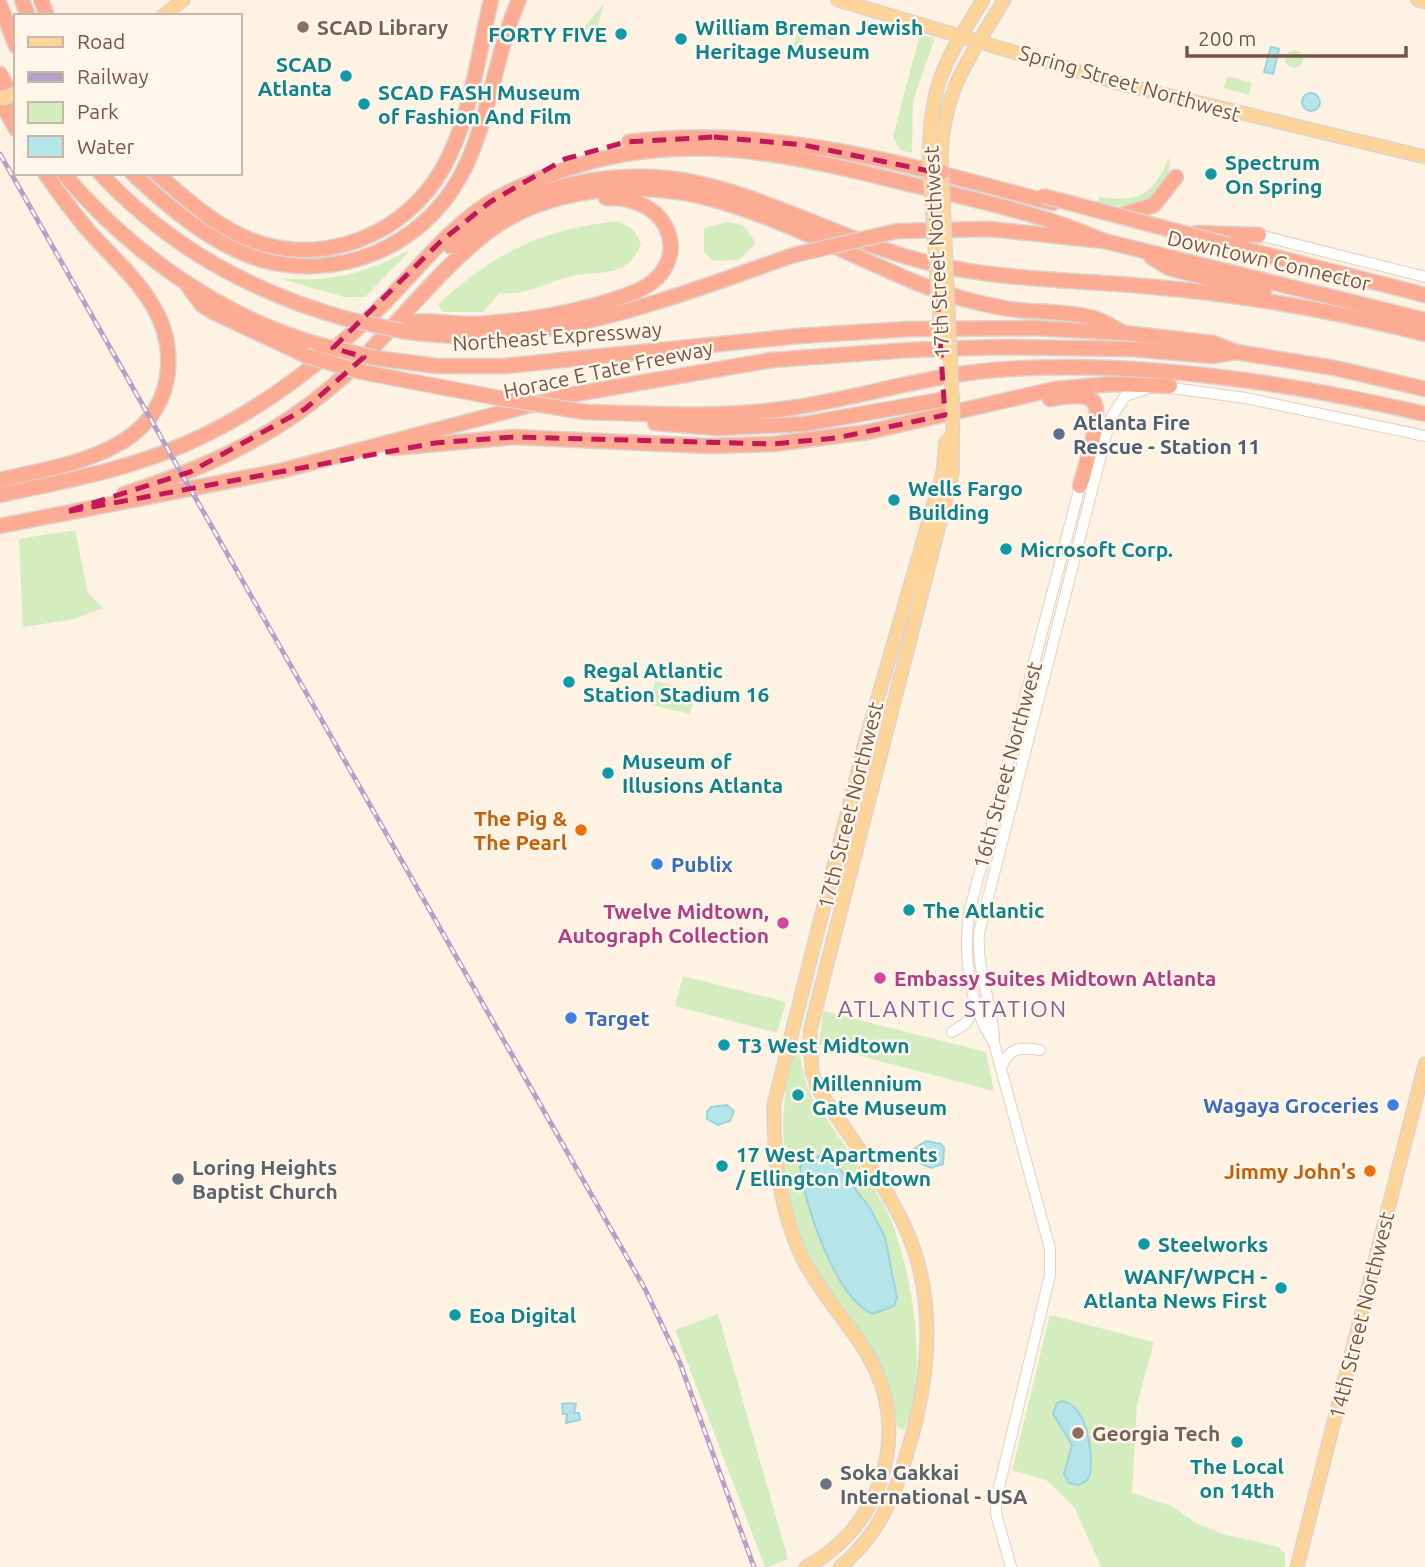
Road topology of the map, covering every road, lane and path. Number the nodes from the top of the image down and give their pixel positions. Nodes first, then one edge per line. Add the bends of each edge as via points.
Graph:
1 (183, 0) edge
2 (491, 0) edge
3 (838, 0) edge
4 (983, 0) edge
5 (1004, 0) edge
6 (1419, 0) edge
7 (1425, 2) edge
8 (0, 5) edge
9 (515, 5) edge
10 (166, 14) edge
11 (962, 34) junction
12 (980, 40) junction
13 (14, 41) edge
14 (0, 74) edge
15 (0, 100) edge
16 (14, 100) edge
17 (14, 125) edge
18 (935, 153) junction
19 (1425, 157) edge
20 (936, 172) junction
21 (46, 175) edge
22 (65, 175) edge
23 (102, 175) edge
24 (135, 175) edge
25 (158, 175) edge
26 (1176, 177) dead end
27 (524, 186) junction
28 (1110, 217) junction
29 (1259, 235) joint
30 (1104, 241) junction
31 (1142, 251) junction
32 (1425, 277) edge
33 (183, 280) junction
34 (434, 285) junction
35 (1425, 295) edge
36 (1319, 309) junction
37 (371, 316) junction
38 (1425, 320) edge
39 (406, 327) junction
40 (1124, 333) junction
41 (1425, 334) edge
42 (1236, 352) junction
43 (1050, 369) junction
44 (1170, 386) junction
45 (1425, 389) edge
46 (948, 398) junction
47 (969, 410) junction
48 (584, 412) junction
49 (1425, 414) edge
50 (1425, 436) edge
51 (329, 459) junction
52 (948, 474) junction
53 (0, 480) edge
54 (1086, 488) junction
55 (0, 495) edge
56 (65, 512) junction
57 (0, 526) edge
58 (976, 1003) junction
59 (952, 1032) dead end
60 (994, 1043) junction
61 (1040, 1050) dead end
62 (1425, 1064) edge
63 (1001, 1069) junction
64 (806, 1567) edge
65 (840, 1567) edge
66 (1012, 1567) edge
67 (1297, 1567) edge

1 - 10 main road
2 - 25 highway via 460,128 443,168 416,204 372,235 308,250 263,244 221,225
3 - 11 main road, Spring Street Northwest
4 - 11 main road, 17th Street Northwest
5 - 12 main road, 17th Street Northwest
6 - 7 main road
8 - 13 highway
9 - 24 highway via 479,130 460,177 426,221 383,250 347,262 311,266 258,258 211,235
11 - 12 main road, Spring Street Northwest
11 - 18 main road, 17th Street Northwest via 937,80 930,113
12 - 18 main road, 17th Street Northwest via 947,101
12 - 19 main road, Spring Street Northwest via 1179,100
14 - 16 highway
15 - 17 highway
18 - 20 main road, 17th Street Northwest, bridge
20 - 35 highway, bridge
20 - 46 main road, 17th Street Northwest, bridge
21 - 53 highway via 152,304 167,338 169,367 147,422 121,444
22 - 33 highway, Northeast Expressway via 118,232
23 - 39 highway, bridge via 142,216 196,256 264,290 347,319
26 - 28 highway via 1154,205
27 - 28 highway via 551,165 604,147 670,138 728,138 871,156
27 - 30 highway via 607,155 639,149 752,151 840,167 1057,220
27 - 37 highway via 490,202 462,223
28 - 29 highway via 1184,232
29 - 32 street
30 - 31 highway, Downtown Connector
30 - 39 highway, Northeast Expressway, bridge via 990,229 897,231 794,254 658,303 570,326 498,336
31 - 36 highway via 1169,268
31 - 38 highway, Downtown Connector
33 - 40 highway, Northeast Expressway, bridge via 251,318 320,345 437,366 504,366 896,329 1005,327
33 - 48 highway, bridge via 209,309 307,356 362,372
34 - 39 highway via 492,236 563,205 597,199 634,200 655,210 669,237 668,256 658,275 626,294 529,318
34 - 40 highway via 486,233 523,212 580,194 639,188 680,192 733,207 952,295 1003,308 1093,318
34 - 56 highway via 378,345 271,432 190,472
36 - 37 highway via 1192,291 940,266 885,251 706,186 650,177 584,181 507,207 463,235
36 - 41 highway
37 - 55 highway via 286,388 220,428 145,460
40 - 42 highway, Northeast Expressway via 1213,343
42 - 45 highway
42 - 51 highway, Horace E Tate Freeway via 1212,356 1133,349 1001,347 772,360 569,395
43 - 44 highway
43 - 48 highway via 974,372 760,412 692,416
43 - 49 highway via 1212,377
44 - 47 highway via 1076,386
44 - 50 street via 1331,414
44 - 54 street via 1136,391 1118,402
46 - 48 highway via 804,425 718,428
46 - 52 main road, 17th Street Northwest, bridge
47 - 51 highway via 836,438 773,444 490,438
47 - 54 highway via 1067,397 1093,401 1096,423
51 - 56 highway, Horace E Tate Freeway
52 - 64 main road, 17th Street Northwest via 866,739 774,1104 775,1164 785,1211 817,1285 876,1369 888,1403 890,1437 877,1491 866,1512 828,1555
52 - 65 main road, 17th Street Northwest via 810,1031 817,1087 899,1217 923,1289 929,1357 903,1468 880,1522
54 - 58 street, 16th Street Northwest via 970,906 966,947
54 - 60 street, 16th Street Northwest via 981,922 978,956
56 - 57 highway, Horace E Tate Freeway
58 - 59 street via 967,1023
58 - 60 street, 16th Street Northwest
60 - 63 street, 16th Street Northwest
61 - 63 street via 1015,1049
62 - 67 main road, 14th Street Northwest
63 - 66 street, 16th Street Northwest via 1050,1249 1050,1275 996,1500

